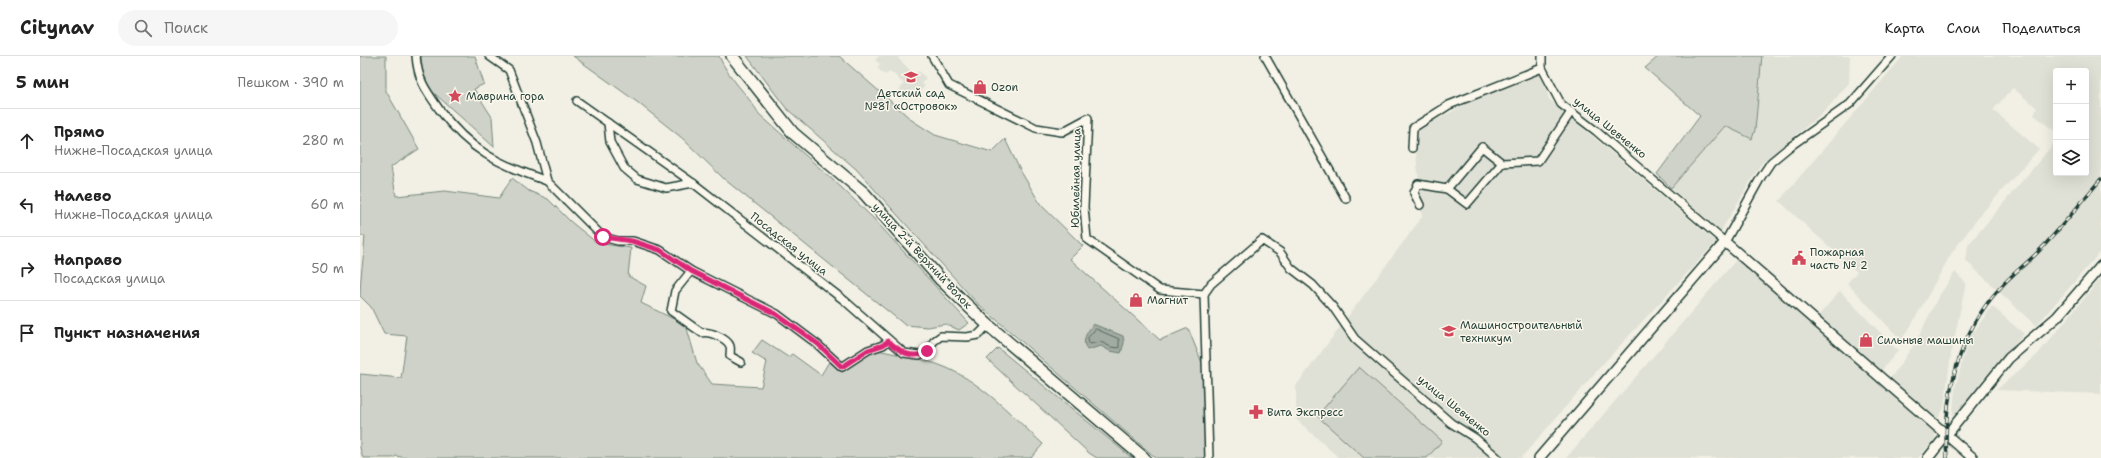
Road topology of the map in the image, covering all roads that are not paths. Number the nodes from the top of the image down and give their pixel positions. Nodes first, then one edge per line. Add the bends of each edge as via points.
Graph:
1 (416, 56) edge
2 (489, 56) edge
3 (732, 56) edge
4 (932, 56) edge
5 (1265, 56) edge
6 (1542, 56) edge
7 (1892, 56) edge
8 (1542, 68) junction
9 (577, 101) dead end
10 (1570, 112) junction
11 (608, 123) junction
12 (1412, 148) dead end
13 (1502, 163) junction
14 (547, 180) junction
15 (692, 183) junction
16 (1447, 189) junction
17 (1346, 199) dead end
18 (1420, 205) dead end
19 (1725, 242) junction
20 (2101, 266) edge
21 (691, 271) junction
22 (1204, 294) junction
23 (988, 325) junction
24 (888, 341) junction
25 (741, 362) dead end
26 (1946, 436) junction
27 (1144, 458) edge
28 (1209, 458) edge
29 (1498, 458) edge
30 (1539, 458) edge
31 (1928, 458) edge
32 (1973, 458) edge

1 - 14 street via 424,87 462,137 478,151 496,161
2 - 14 street via 510,70 537,143
3 - 23 main road, улица 2-й Верхний Волок via 793,133 864,193 941,280
4 - 22 street, Юбилейная улица via 949,85 1036,128 1062,132 1088,118 1084,207 1087,239 1160,290
5 - 17 street
6 - 8 street
7 - 19 street via 1850,104 1771,162
8 - 10 street, улица Шевченко via 1561,104
8 - 12 street via 1449,105 1413,128
9 - 11 street, Посадская улица
10 - 13 street via 1538,161
10 - 19 street, улица Шевченко via 1596,131
11 - 15 street, Посадская улица
11 - 15 street via 610,142 624,168 637,179 666,188
13 - 16 street via 1467,204
13 - 16 street via 1482,147
14 - 21 street via 603,237 632,241 660,250
15 - 24 street, Посадская улица via 845,301
16 - 18 street via 1418,184 1414,193
19 - 26 street
19 - 30 street
20 - 26 street via 2057,316 2009,358
21 - 24 street via 776,314 818,344 842,367 868,350
21 - 25 street via 675,292 671,311 702,333 707,332 725,340 730,345 730,356
22 - 28 street
22 - 29 street, улица Шевченко via 1211,284 1262,240 1280,252 1291,268 1313,285 1333,307 1355,339 1451,423 1475,438
23 - 24 street, Посадская улица via 978,335 941,336 927,351 919,355 904,353
23 - 27 main road, улица 2-й Верхний Волок
26 - 31 street
26 - 32 street

